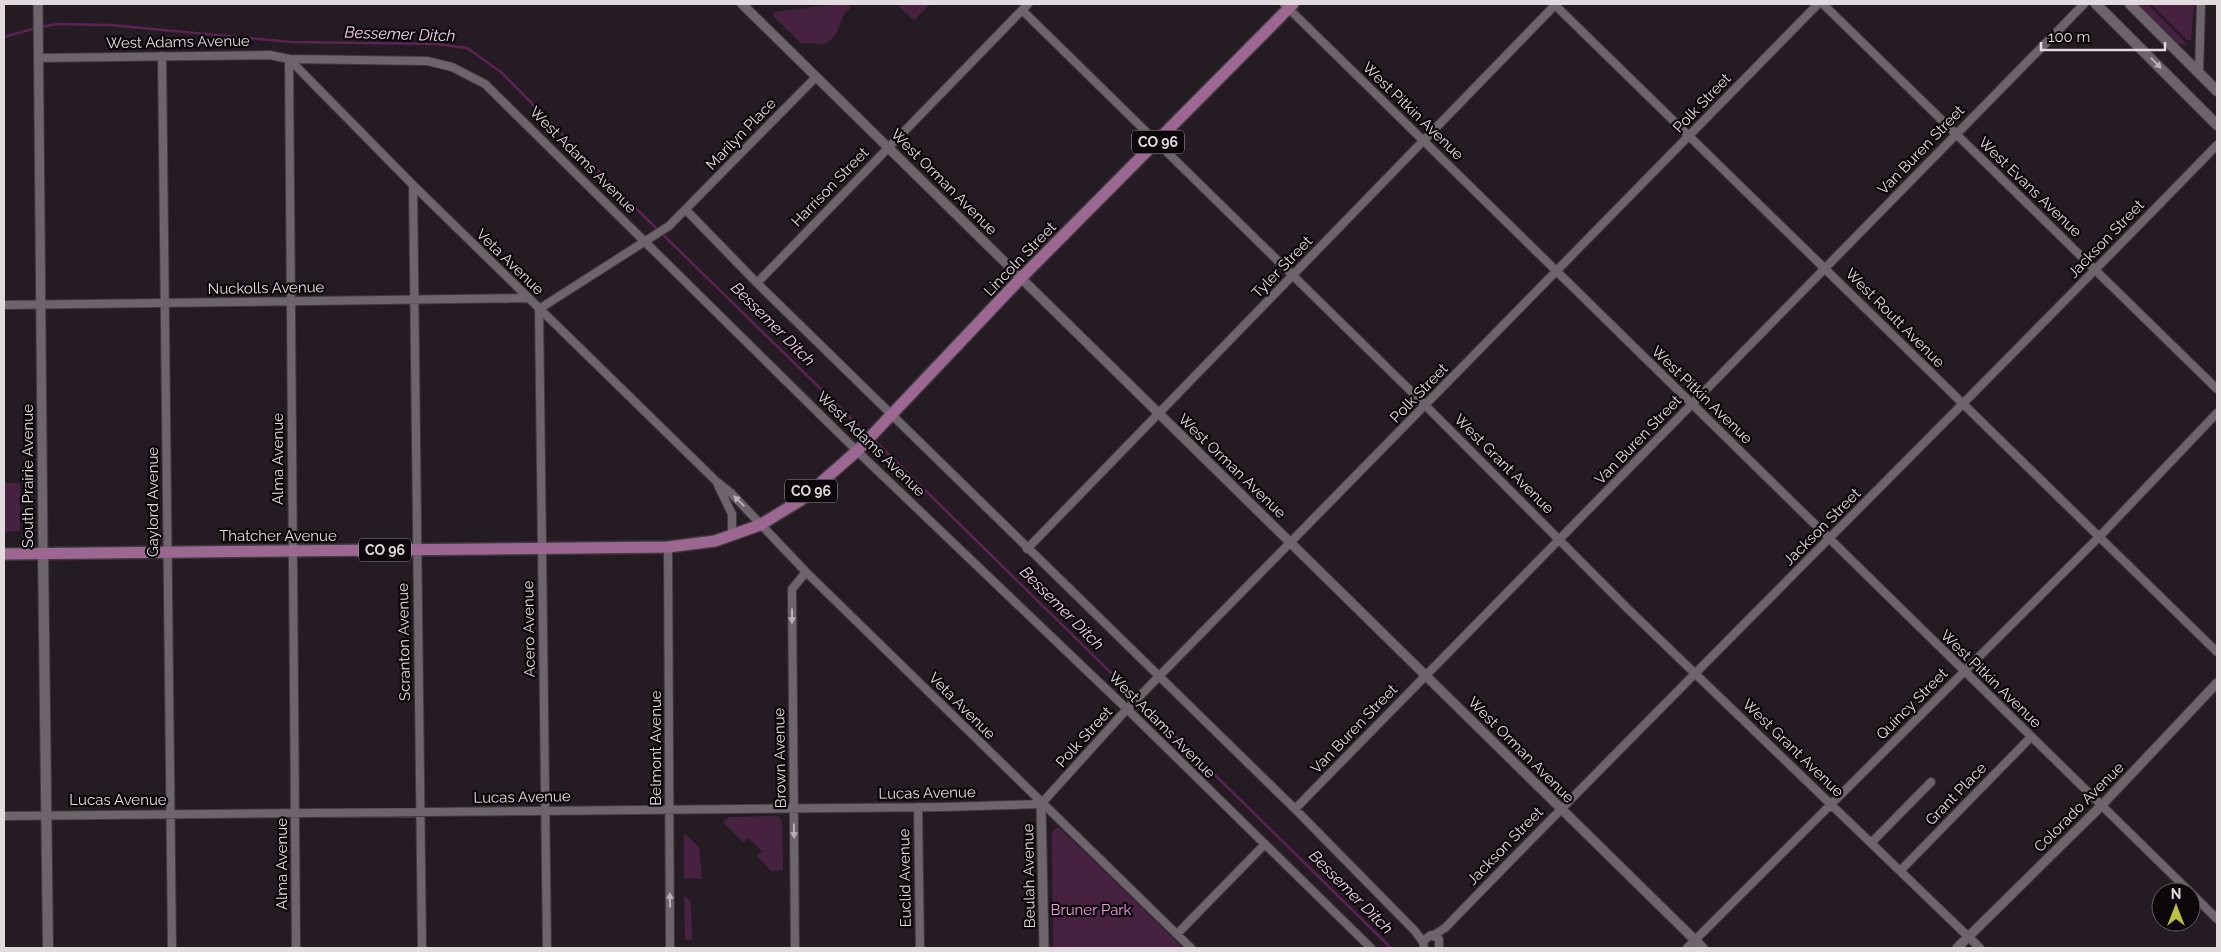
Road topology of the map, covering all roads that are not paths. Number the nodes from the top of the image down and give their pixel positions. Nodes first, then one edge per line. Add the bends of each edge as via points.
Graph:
1 (38, 4) edge
2 (742, 4) edge
3 (1028, 4) edge
4 (1555, 4) edge
5 (1818, 4) edge
6 (1823, 4) edge
7 (2084, 4) edge
8 (2096, 4) edge
9 (2130, 4) edge
10 (2201, 4) edge
11 (1288, 5) edge
12 (1022, 10) junction
13 (38, 55) junction
14 (162, 56) junction
15 (289, 59) junction
16 (2199, 72) junction
17 (816, 77) junction
18 (2217, 91) edge
19 (2217, 124) edge
20 (1956, 134) junction
21 (1689, 136) junction
22 (1423, 141) junction
23 (1158, 142) junction
24 (2217, 144) edge
25 (888, 147) junction
26 (413, 186) junction
27 (686, 210) junction
28 (645, 241) junction
29 (1825, 268) junction
30 (2096, 270) junction
31 (1556, 271) junction
32 (1292, 276) junction
33 (1021, 278) junction
34 (757, 283) junction
35 (528, 298) junction
36 (414, 300) junction
37 (291, 301) junction
38 (166, 303) junction
39 (42, 304) junction
40 (4, 305) edge
41 (539, 309) junction
42 (2217, 389) edge
43 (1692, 404) junction
44 (1963, 404) junction
45 (1425, 405) junction
46 (2217, 413) edge
47 (1158, 414) junction
48 (888, 418) junction
49 (861, 447) junction
50 (716, 481) junction
51 (760, 525) junction
52 (732, 536) junction
53 (2098, 537) junction
54 (1560, 538) junction
55 (1829, 539) junction
56 (1291, 543) junction
57 (668, 548) junction
58 (542, 549) junction
59 (1027, 549) junction
60 (417, 550) junction
61 (293, 551) junction
62 (167, 552) junction
63 (43, 553) junction
64 (4, 554) edge
65 (806, 572) junction
66 (2217, 652) edge
67 (1964, 671) junction
68 (1695, 673) junction
69 (1426, 676) junction
70 (1159, 677) junction
71 (2217, 683) edge
72 (1127, 710) junction
73 (2031, 737) junction
74 (1931, 782) dead end
75 (1042, 804) junction
76 (1831, 804) junction
77 (2101, 806) junction
78 (918, 807) junction
79 (670, 808) junction
80 (794, 808) junction
81 (1560, 808) junction
82 (1295, 809) junction
83 (546, 810) junction
84 (421, 812) junction
85 (296, 813) junction
86 (47, 814) junction
87 (171, 814) junction
88 (4, 816) edge
89 (1871, 843) junction
90 (1264, 845) junction
91 (1900, 871) junction
92 (2179, 882) edge
93 (2201, 904) edge
94 (2217, 919) edge
95 (1177, 934) junction
96 (1969, 937) junction
97 (1695, 940) junction
98 (1431, 944) edge
99 (48, 948) edge
100 (172, 948) edge
101 (296, 948) edge
102 (422, 948) edge
103 (546, 948) edge
104 (670, 948) edge
105 (795, 948) edge
106 (920, 948) edge
107 (1044, 948) edge
108 (1191, 948) edge
109 (1371, 948) edge
110 (1687, 948) edge
111 (1703, 948) edge
112 (1957, 948) edge
113 (1980, 948) edge

1 - 13 street, South Prairie Avenue
2 - 17 street, West Orman Avenue
3 - 12 street, Harrison Street
4 - 21 street, West Routt Avenue
4 - 22 street, Tyler Street
5 - 21 street, Polk Street
6 - 20 street, West Evans Avenue
7 - 20 street, Van Buren Street
8 -> 19 main road
9 - 16 main road
10 - 16 street
11 - 22 street, West Pitkin Avenue
11 - 23 main road, Lincoln Street / CO 96
12 - 23 street, West Grant Avenue
12 - 25 street, Harrison Street
13 - 14 street, West Adams Avenue
13 - 39 street, South Prairie Avenue
14 - 15 street, West Adams Avenue via 270,55
14 - 38 street, Gaylord Avenue
15 - 26 street, Veta Avenue
15 - 28 street, West Adams Avenue via 427,61 452,68 485,84
15 - 37 street, Alma Avenue
16 - 18 main road
17 - 25 street, West Orman Avenue
17 - 27 street, Marilyn Place
20 - 29 street, Van Buren Street
20 - 30 street, West Evans Avenue
21 - 29 street, West Routt Avenue
21 - 31 street, Polk Street
22 - 31 street, West Pitkin Avenue
22 - 32 street, Tyler Street
23 - 32 street, West Grant Avenue
23 - 33 main road, Lincoln Street / CO 96
24 - 30 street, Jackson Street
25 - 33 street, West Orman Avenue
25 - 34 street, Harrison Street
26 - 35 street, Veta Avenue
26 - 36 street, Scranton Avenue
27 - 28 street, Marilyn Place via 669,226
27 - 34 street, West Adams Avenue
28 - 41 street
28 - 49 street, West Adams Avenue
29 - 43 street, Van Buren Street
29 - 44 street, West Routt Avenue
30 - 42 street, West Evans Avenue
30 - 44 street, Jackson Street
31 - 43 street, West Pitkin Avenue
31 - 45 street, Polk Street
32 - 45 street, West Grant Avenue
32 - 47 street, Tyler Street
33 - 47 street, West Orman Avenue
33 - 48 main road, Lincoln Street / CO 96
34 - 48 street, West Adams Avenue
35 - 36 street, Nuckolls Avenue
35 - 41 street, Veta Avenue
36 - 37 street, Nuckolls Avenue
36 - 60 street, Scranton Avenue
37 - 38 street, Nuckolls Avenue
37 - 61 street, Alma Avenue
38 - 39 street, Nuckolls Avenue
38 - 62 street, Gaylord Avenue
39 - 40 street, Nuckolls Avenue
39 - 63 street, South Prairie Avenue
41 - 50 street, Veta Avenue
41 - 58 street, Acero Avenue
43 - 54 street, Van Buren Street
43 - 55 street, West Pitkin Avenue
44 - 53 street, West Routt Avenue
44 - 55 street, Jackson Street
45 - 54 street, West Grant Avenue
45 - 56 street, Polk Street
46 - 53 street, Quincy Street
47 - 56 street, West Orman Avenue
47 - 59 street, Tyler Street
48 - 49 main road, Lincoln Street / CO 96
48 - 59 street, West Adams Avenue
49 - 51 main road, Lincoln Street / CO 96 via 801,500
49 - 72 street, West Adams Avenue
51 -> 50 street, Veta Avenue
50 - 52 street, Veta Avenue via 732,514
51 - 52 main road, Thatcher Avenue / CO 96
51 - 65 street, Veta Avenue
52 - 57 main road, Thatcher Avenue / CO 96
53 - 66 street, West Routt Avenue
53 - 67 street, Quincy Street
54 - 68 street, West Grant Avenue
54 - 69 street, Van Buren Street
55 - 67 street, West Pitkin Avenue
55 - 68 street, Jackson Street
56 - 69 street, West Orman Avenue
56 - 70 street, Polk Street
57 - 58 main road, Thatcher Avenue / CO 96
57 - 79 street, Belmont Avenue
58 - 60 main road, Thatcher Avenue / CO 96
58 - 83 street, Acero Avenue
59 - 70 street, West Adams Avenue
60 - 61 main road, Thatcher Avenue / CO 96
60 - 84 street, Scranton Avenue
61 - 62 main road, Thatcher Avenue / CO 96
61 - 85 street, Alma Avenue
62 - 63 main road, Thatcher Avenue / CO 96
62 - 87 street, Gaylord Avenue
63 - 64 main road, Thatcher Avenue / CO 96
63 - 86 main road, South Prairie Avenue
65 - 75 street, Veta Avenue
65 -> 80 street, Brown Avenue via 792,589
67 - 73 street, West Pitkin Avenue
67 - 76 street, Quincy Street
68 - 76 street, West Grant Avenue
68 - 81 street, Jackson Street
69 - 81 street, West Orman Avenue
69 - 82 street, Van Buren Street
70 - 72 street, Polk Street
70 - 82 street, West Adams Avenue
71 - 77 street, Colorado Avenue
72 - 75 street, Polk Street
72 - 90 street, West Adams Avenue
73 - 77 street, West Pitkin Avenue
73 - 91 street, Grant Place
74 - 89 street
75 - 78 street, Lucas Avenue
75 - 95 street, Veta Avenue
75 - 107 street, Beulah Avenue
76 - 89 street, West Grant Avenue
76 - 97 street, Quincy Street
77 - 92 street, West Pitkin Avenue
77 - 96 street, Colorado Avenue
78 - 80 street, Lucas Avenue
78 - 106 street, Euclid Avenue
79 - 80 street, Lucas Avenue
79 - 83 street, Lucas Avenue
104 -> 79 street, Belmont Avenue
80 -> 105 street, Brown Avenue
81 - 97 street, West Orman Avenue
81 - 98 street, Jackson Street
82 - 98 street, West Adams Avenue
83 - 84 street, Lucas Avenue
83 - 103 street, Acero Avenue
84 - 85 street, Lucas Avenue
84 - 102 street, Scranton Avenue
85 - 87 street, Lucas Avenue
85 - 101 street, Alma Avenue
86 - 87 street, Lucas Avenue
86 - 88 street, Lucas Avenue
86 - 99 main road, South Prairie Avenue
87 - 100 street, Gaylord Avenue
89 - 91 street, West Grant Avenue
90 - 95 street
90 - 109 street, West Adams Avenue
91 - 96 street, West Grant Avenue
93 - 94 street, West Pitkin Avenue
95 - 108 street, Veta Avenue
96 - 112 street, Colorado Avenue
96 - 113 street, West Grant Avenue
97 - 110 street, Quincy Street
97 - 111 street, West Orman Avenue

